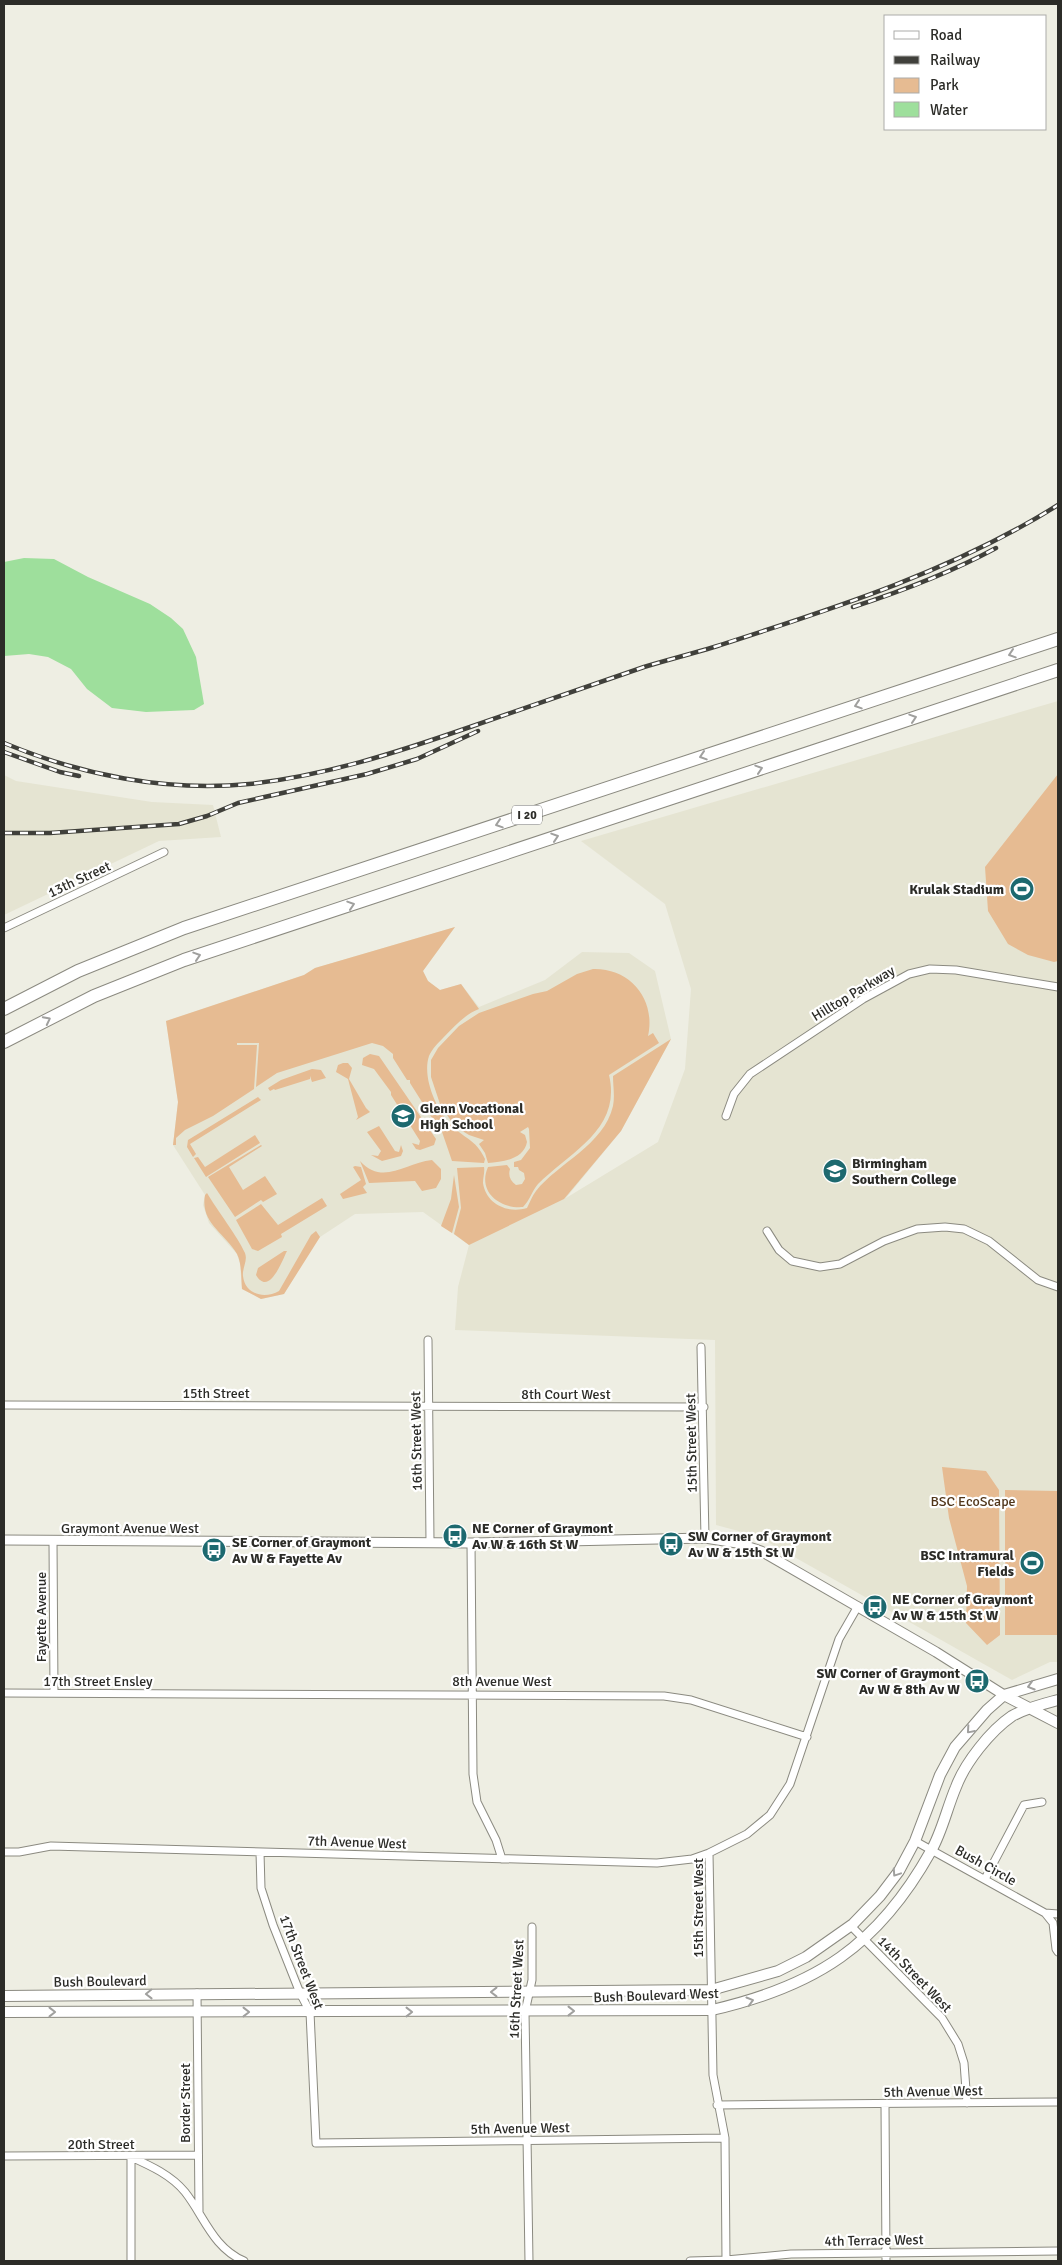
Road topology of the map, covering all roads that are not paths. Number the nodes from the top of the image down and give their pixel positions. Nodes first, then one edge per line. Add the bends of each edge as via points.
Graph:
1 (1058, 639) edge
2 (1058, 670) edge
3 (164, 852) dead end
4 (4, 928) edge
5 (1058, 987) edge
6 (4, 1009) edge
7 (4, 1042) edge
8 (726, 1116) dead end
9 (767, 1231) dead end
10 (1058, 1287) edge
11 (428, 1340) dead end
12 (701, 1347) dead end
13 (4, 1405) edge
14 (429, 1406) junction
15 (704, 1406) junction
16 (705, 1538) junction
17 (4, 1540) edge
18 (53, 1541) junction
19 (430, 1542) junction
20 (471, 1543) junction
21 (858, 1606) junction
22 (1058, 1679) edge
23 (4, 1693) edge
24 (54, 1693) junction
25 (192, 1694) joint
26 (472, 1695) junction
27 (1004, 1695) junction
28 (1058, 1700) edge
29 (1031, 1707) junction
30 (1058, 1723) edge
31 (807, 1737) junction
32 (1042, 1802) dead end
33 (915, 1841) junction
34 (932, 1850) junction
35 (4, 1852) edge
36 (260, 1852) junction
37 (709, 1853) junction
38 (502, 1859) junction
39 (985, 1879) junction
40 (1045, 1913) junction
41 (1058, 1914) edge
42 (851, 1926) junction
43 (532, 1927) dead end
44 (865, 1940) junction
45 (1058, 1952) edge
46 (711, 1990) junction
47 (529, 1992) junction
48 (197, 1993) junction
49 (300, 1993) junction
50 (4, 1996) edge
51 (712, 2010) junction
52 (4, 2012) edge
53 (197, 2012) junction
54 (310, 2012) junction
55 (525, 2012) junction
56 (1058, 2102) edge
57 (967, 2103) junction
58 (884, 2104) junction
59 (717, 2105) junction
60 (725, 2138) junction
61 (527, 2141) junction
62 (316, 2143) joint
63 (198, 2155) junction
64 (4, 2156) edge
65 (131, 2157) junction
66 (199, 2213) junction
67 (1058, 2251) edge
68 (886, 2252) junction
69 (131, 2261) edge
70 (244, 2261) edge
71 (529, 2261) edge
72 (690, 2261) edge
73 (726, 2261) edge
74 (886, 2261) edge

1 -> 6 highway, I 20 via 184,928 78,971
7 -> 2 highway, I 20 via 94,996 184,960
3 - 4 street, 13th Street
5 - 8 street, Hilltop Parkway via 956,970 930,969 909,974 862,999 750,1074 734,1094
9 - 10 street via 779,1250 792,1262 820,1267 840,1264 884,1241 917,1229 964,1229 989,1241 1038,1280
11 - 14 street, 16th Street West
12 - 15 street, 15th Street West
13 - 14 street, 15th Street
14 - 15 street, 8th Court West
14 - 19 street, 16th Street West
15 - 16 street, 15th Street West
16 - 20 street, Graymont Avenue West
16 - 21 street, Graymont Avenue West via 761,1551
17 - 18 street, Graymont Avenue West
18 - 19 street, Graymont Avenue West
18 - 24 street, Fayette Avenue
19 - 20 street, Graymont Avenue West
20 - 26 street
21 - 27 street, Graymont Avenue West
21 - 31 street, 15th Street West via 839,1639
22 -> 27 main road
23 - 24 street, 17th Street Ensley
24 - 25 street, 17th Street Ensley
25 - 26 street, 8th Avenue West
26 - 31 street, 8th Avenue West via 664,1696 691,1700
26 - 38 street via 473,1774 477,1802
27 - 29 main road, Graymont Avenue West
27 -> 33 main road, Bush Boulevard West via 955,1748 940,1775
28 - 29 main road
29 - 30 main road, Graymont Avenue West
29 - 34 main road, Bush Boulevard West via 1000,1725 972,1757 957,1784
31 - 37 street, 15th Street West via 790,1784 770,1815 747,1834
32 - 39 street via 1024,1805
33 - 34 street, Bush Circle
33 -> 42 main road, Bush Boulevard West via 880,1896
34 - 39 street, Bush Circle
34 - 44 main road, Bush Boulevard West via 901,1899
35 - 36 street, 7th Avenue West via 51,1846
36 - 38 street, 7th Avenue West
36 - 49 street, 17th Street West via 261,1888
37 - 38 street, 7th Avenue West via 692,1859 657,1863
37 - 46 street, 15th Street West
39 - 40 street, Bush Circle
40 - 41 street, Bush Circle
40 - 45 street via 1053,1923
42 - 44 street, 14th Street West
42 - 46 main road, Bush Boulevard West via 806,1957 778,1971
43 - 47 street, 16th Street West
51 -> 44 main road, Bush Boulevard West via 753,2001 793,1986 830,1966
44 - 57 street, 14th Street West via 942,2018 958,2044 964,2063
46 - 47 main road, Bush Boulevard West
46 - 51 street, 15th Street West
47 -> 49 main road, Bush Boulevard West
47 - 55 street, 16th Street West
48 - 49 main road, Bush Boulevard West
48 -> 50 main road, Bush Boulevard
48 - 53 street, Border Street
49 - 54 street, 17th Street West
55 -> 51 main road, Bush Boulevard West
51 - 59 street, 15th Street West
52 -> 53 main road
53 -> 54 main road, Bush Boulevard West
53 - 63 street, Border Street
54 -> 55 main road, Bush Boulevard West
54 - 62 street, 17th Street West
55 - 61 street, 16th Street West
56 - 57 street, 5th Avenue West
57 - 58 street, 5th Avenue West
58 - 59 street, 5th Avenue West
58 - 68 street
59 - 60 street, 15th Street West via 723,2119
60 - 61 street, 5th Avenue West
60 - 73 street, 15th Street West
61 - 62 street, 5th Avenue West
61 - 71 street, 16th Street West
63 - 65 street, 20th Street
63 - 66 street, Border Street
64 - 65 street, 20th Street
65 - 66 street via 159,2169 184,2191
65 - 69 street
66 - 70 street via 208,2231 223,2247
67 - 68 street, 4th Terrace West
68 - 73 street, 4th Terrace West via 791,2254
68 - 74 street
72 - 73 street, 4th Terrace West

